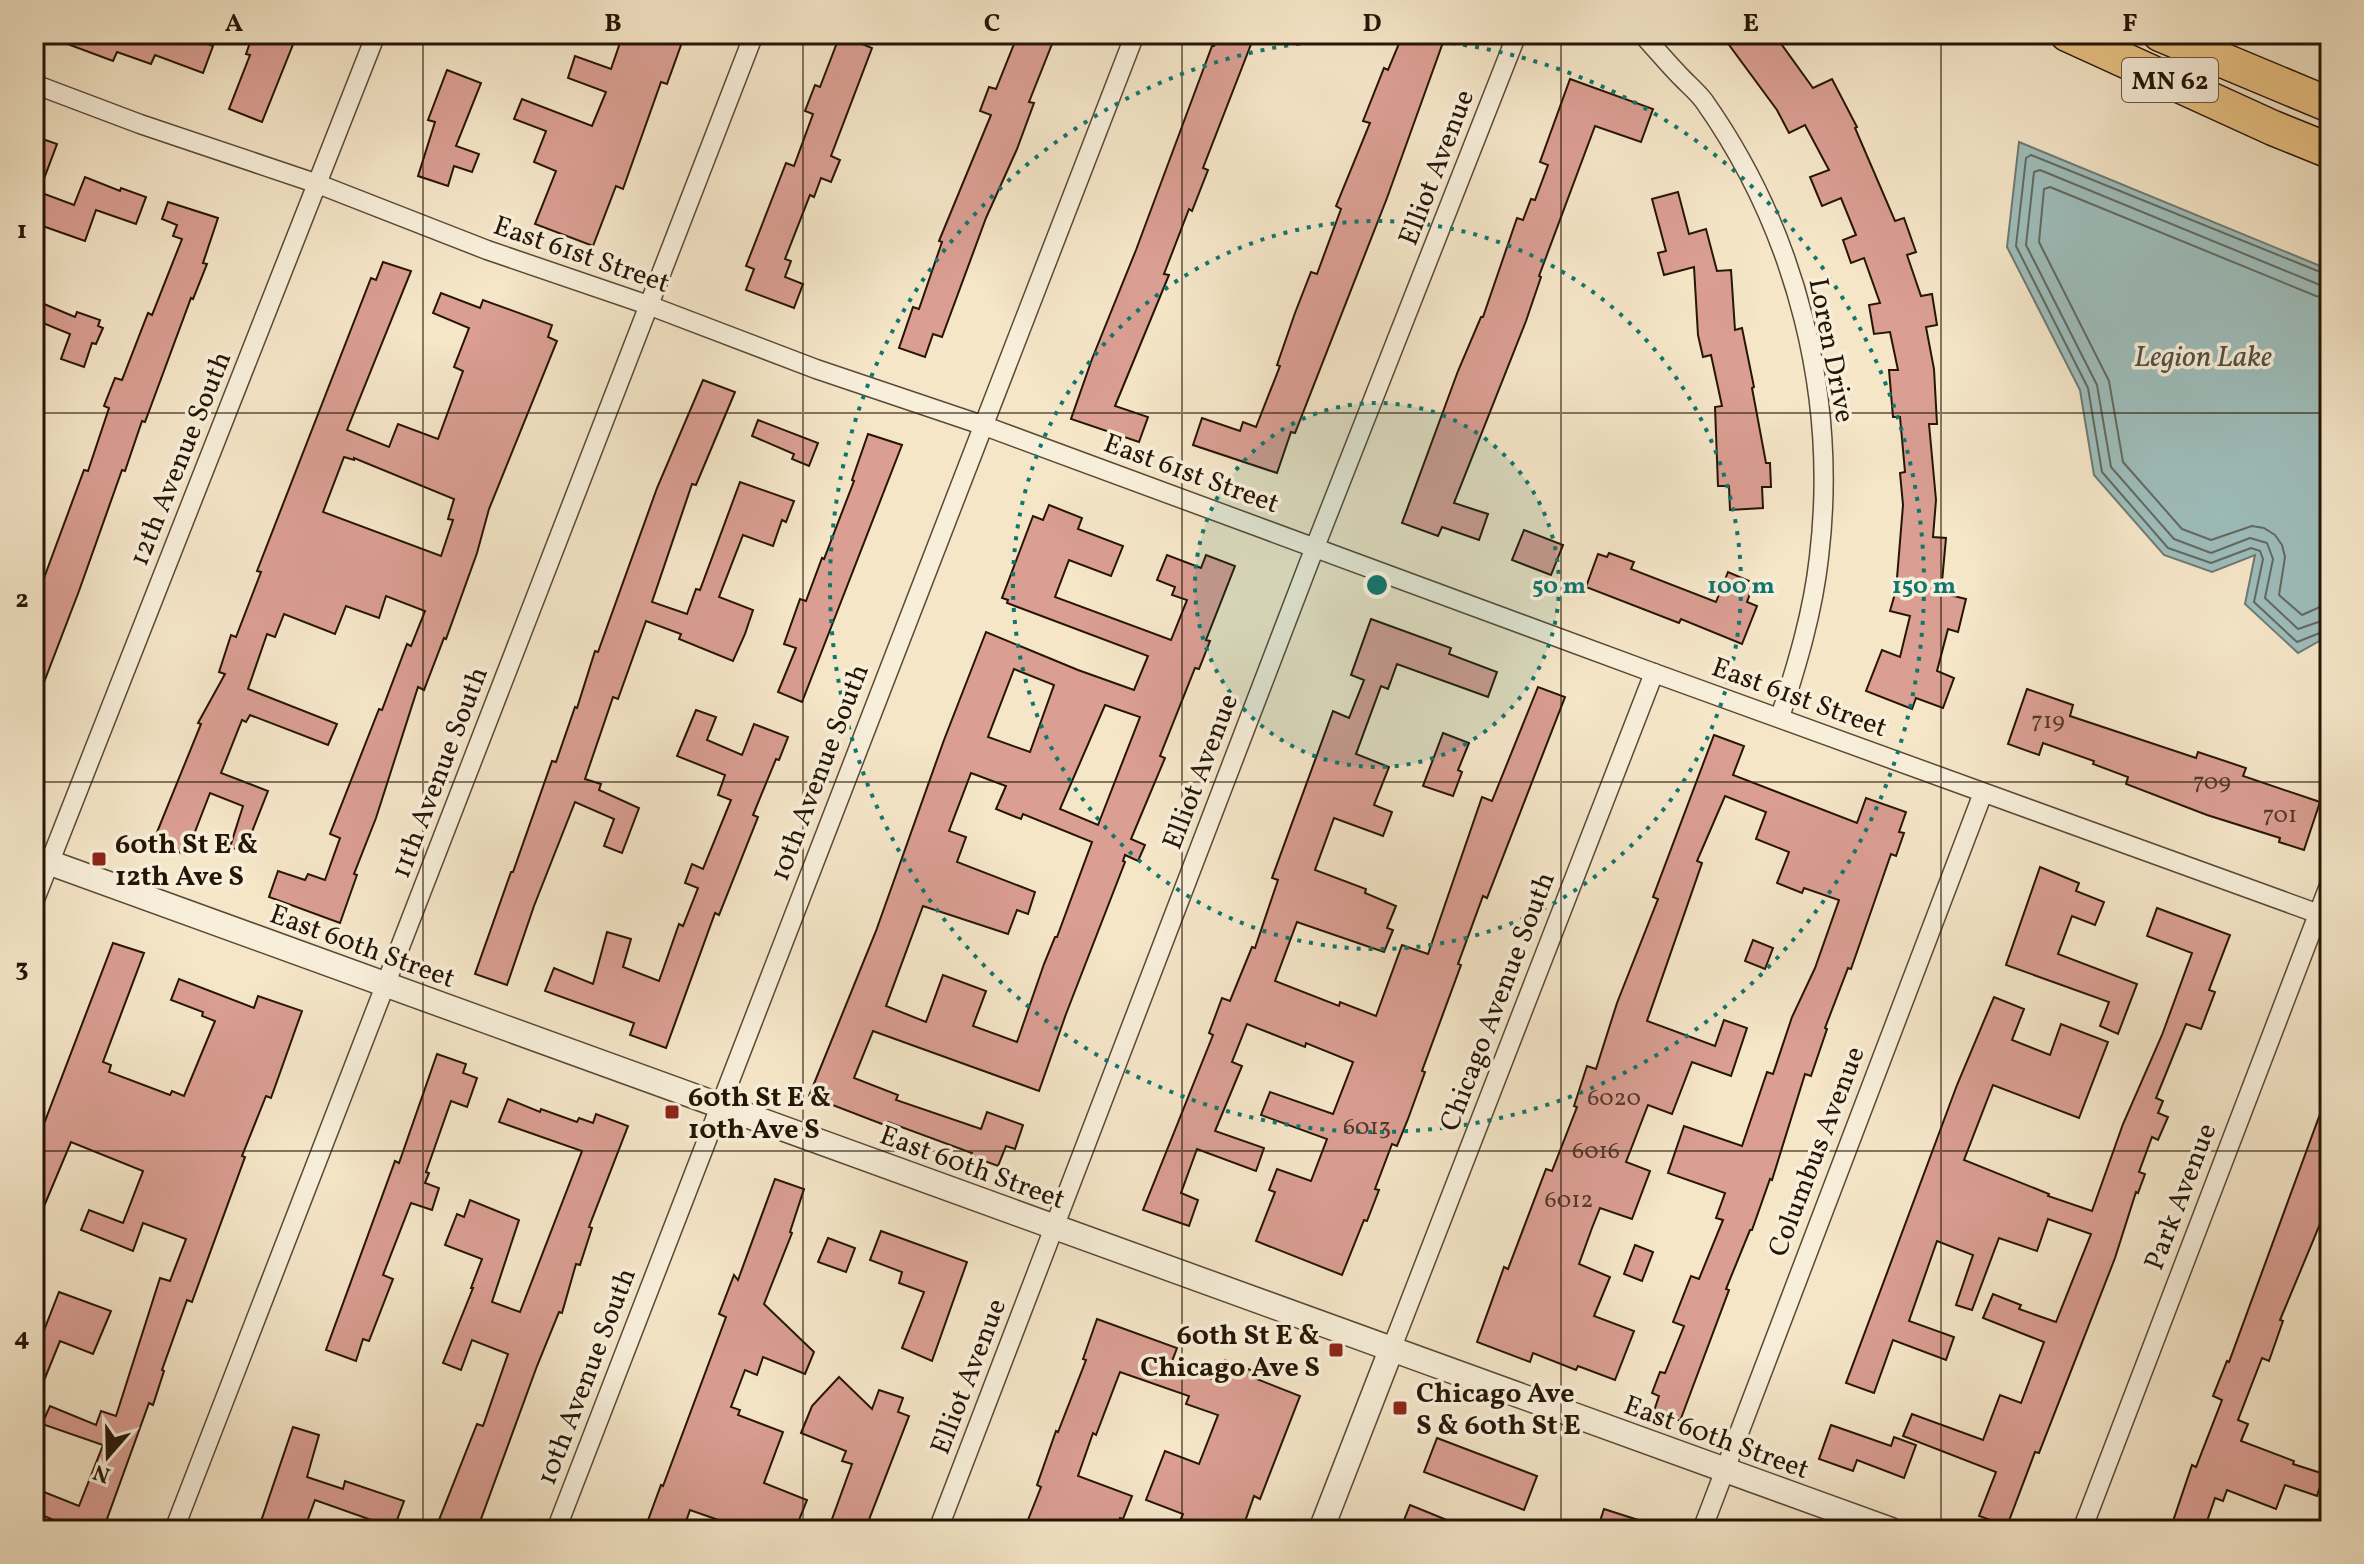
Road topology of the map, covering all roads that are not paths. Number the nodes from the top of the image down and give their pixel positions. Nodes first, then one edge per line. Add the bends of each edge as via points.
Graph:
1 (376, 34) edge
2 (754, 34) edge
3 (1135, 34) edge
4 (1517, 34) edge
5 (1642, 34) edge
6 (2067, 34) edge
7 (2160, 34) edge
8 (34, 84) edge
9 (2330, 105) edge
10 (2273, 128) junction
11 (2330, 151) edge
12 (2330, 159) edge
13 (318, 184) junction
14 (648, 305) junction
15 (982, 425) junction
16 (1315, 547) junction
17 (1654, 673) junction
18 (1780, 717) junction
19 (1983, 793) junction
20 (42, 860) edge
21 (2330, 883) edge
22 (34, 902) edge
23 (2324, 916) edge
24 (386, 985) junction
25 (719, 1106) junction
26 (1054, 1228) junction
27 (1391, 1350) junction
28 (1723, 1470) junction
29 (174, 1530) edge
30 (556, 1530) edge
31 (938, 1530) edge
32 (1321, 1530) edge
33 (1702, 1530) edge
34 (1891, 1530) edge
35 (2082, 1530) edge

1 - 13 street, 12th Avenue South
2 - 14 street, 11th Avenue South
3 - 15 street, 10th Avenue South
4 - 16 street, Elliot Avenue
5 - 18 street, Loren Drive via 1702,98 1745,167 1779,240 1804,318 1820,398 1825,479 1819,559 1804,639
6 - 10 highway, MN 62
7 - 9 highway, MN 62
8 - 13 street, East 61st Street
10 - 11 highway, MN 62
10 - 12 highway
13 - 14 street, East 61st Street
13 - 20 street, 12th Avenue South
14 - 15 street, East 61st Street
14 - 24 street, 11th Avenue South
15 - 16 street, East 61st Street
15 - 25 street, 10th Avenue South
16 - 17 street, East 61st Street
16 - 26 street, Elliot Avenue
17 - 18 street, East 61st Street
17 - 27 street, Chicago Avenue South
18 - 19 street, East 61st Street
19 - 23 street, East 61st Street
19 - 28 street, Columbus Avenue
20 - 22 street, 12th Avenue South
20 - 24 street, East 60th Street
21 - 23 street, Park Avenue
23 - 35 street, Park Avenue
24 - 25 street, East 60th Street
24 - 29 street, 11th Avenue South
25 - 26 street, East 60th Street
25 - 30 street, 10th Avenue South
26 - 27 street, East 60th Street
26 - 31 street, Elliot Avenue
27 - 28 street, East 60th Street
27 - 32 street
28 - 33 street, Columbus Avenue
28 - 34 street, East 60th Street

